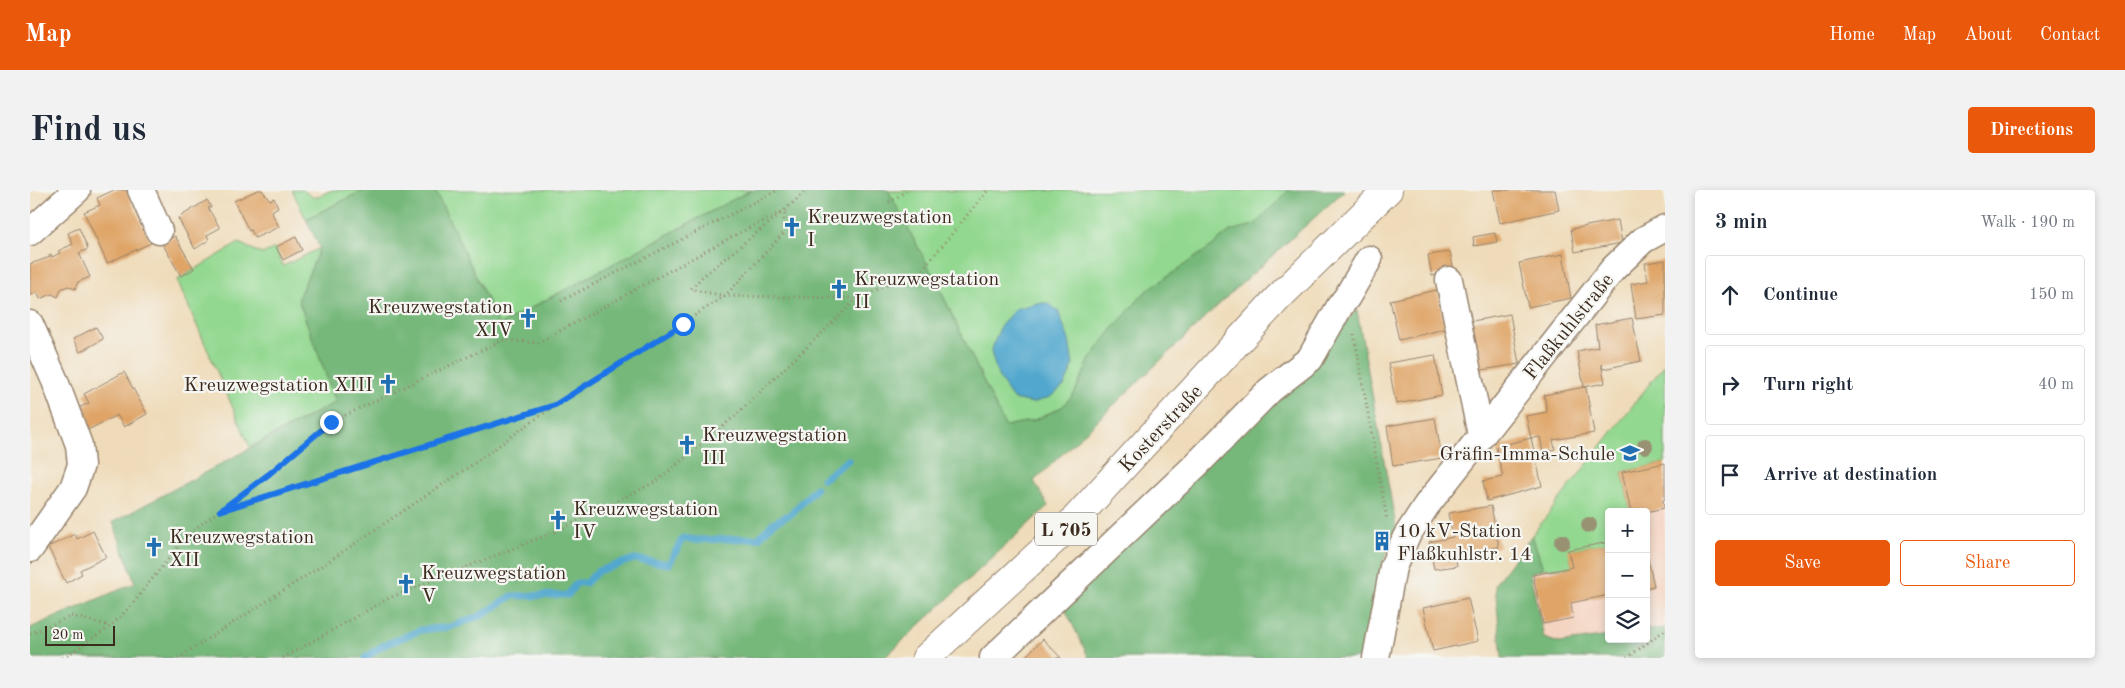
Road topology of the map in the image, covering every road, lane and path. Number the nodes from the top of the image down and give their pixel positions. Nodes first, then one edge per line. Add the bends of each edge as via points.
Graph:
1 (77, 190) edge
2 (141, 190) edge
3 (778, 190) edge
4 (807, 190) edge
5 (909, 190) edge
6 (988, 190) edge
7 (1388, 190) edge
8 (889, 202) dead end
9 (785, 210) junction
10 (1665, 228) edge
11 (159, 231) dead end
12 (30, 232) edge
13 (1369, 259) dead end
14 (1449, 280) dead end
15 (725, 296) junction
16 (1347, 297) junction
17 (858, 298) junction
18 (561, 301) dead end
19 (30, 324) edge
20 (388, 386) dead end
21 (387, 395) junction
22 (555, 405) junction
23 (1482, 435) junction
24 (220, 511) junction
25 (1388, 527) dead end
26 (30, 550) edge
27 (111, 626) junction
28 (1665, 630) edge
29 (30, 634) edge
30 (63, 658) edge
31 (178, 658) edge
32 (283, 658) edge
33 (926, 658) edge
34 (993, 658) edge
35 (1376, 658) edge
36 (1627, 658) edge

1 - 12 street
2 - 11 street
3 - 18 path
4 - 9 path
5 - 8 path
6 - 17 path via 922,270
7 - 33 main road, Kosterstraße / L 705 via 1277,299 1066,529
9 - 15 path via 783,234
9 - 15 path via 702,277 692,289
9 - 21 path via 538,343 503,340
10 - 23 street, Flaßkuhlstraße via 1643,240 1613,269
13 - 16 street
14 - 23 street
15 - 17 path
15 - 22 path
16 - 25 path
16 - 34 street via 1310,359 1270,390
17 - 32 path via 735,416 657,481 559,530 389,598
19 - 26 street via 79,446 81,465 73,488
20 - 21 path
21 - 24 path via 331,422
22 - 24 path
22 - 31 path via 326,563
23 - 35 street, Flaßkuhlstraße via 1406,537 1393,568
24 - 27 path via 189,533
27 - 29 path via 71,616
27 - 30 path
28 - 36 path

